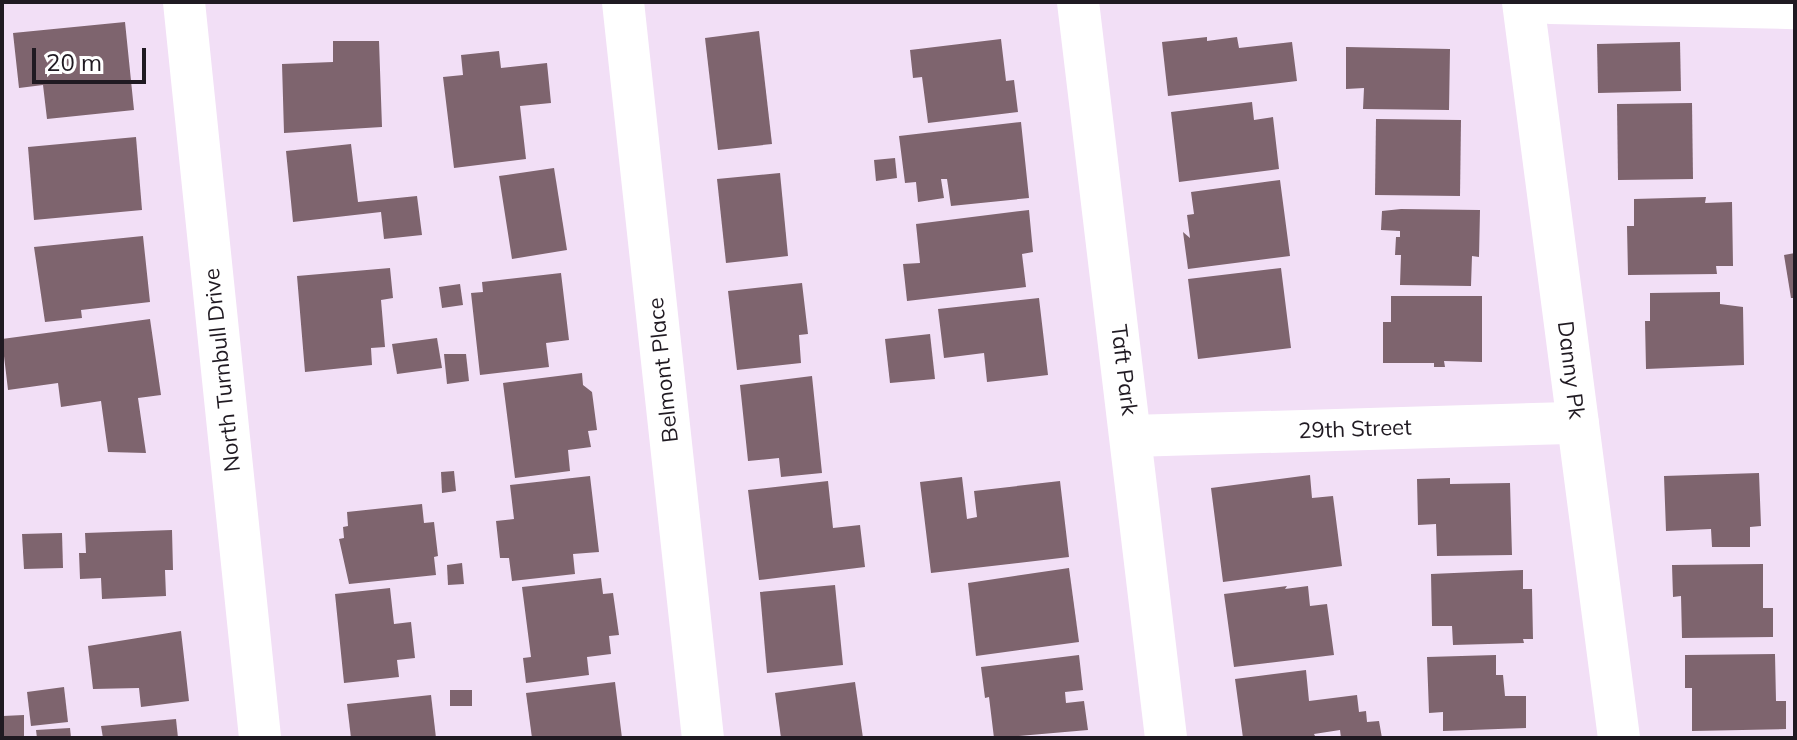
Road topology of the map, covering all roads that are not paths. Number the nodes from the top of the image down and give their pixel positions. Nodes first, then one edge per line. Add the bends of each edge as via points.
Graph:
1 (184, 2) edge
2 (623, 2) edge
3 (1078, 2) edge
4 (1523, 2) edge
5 (1550, 2) edge
6 (1795, 7) edge
7 (1578, 423) junction
8 (1132, 436) junction
9 (260, 738) edge
10 (703, 738) edge
11 (1166, 738) edge
12 (1619, 738) edge

1 - 9 street, North Turnbull Drive
2 - 10 street, Belmont Place
3 - 8 street, Taft Park
4 - 7 street, Danny Pk
5 - 6 street
7 - 8 street, 29th Street
7 - 12 street, Danny Pk
8 - 11 street, Taft Park

